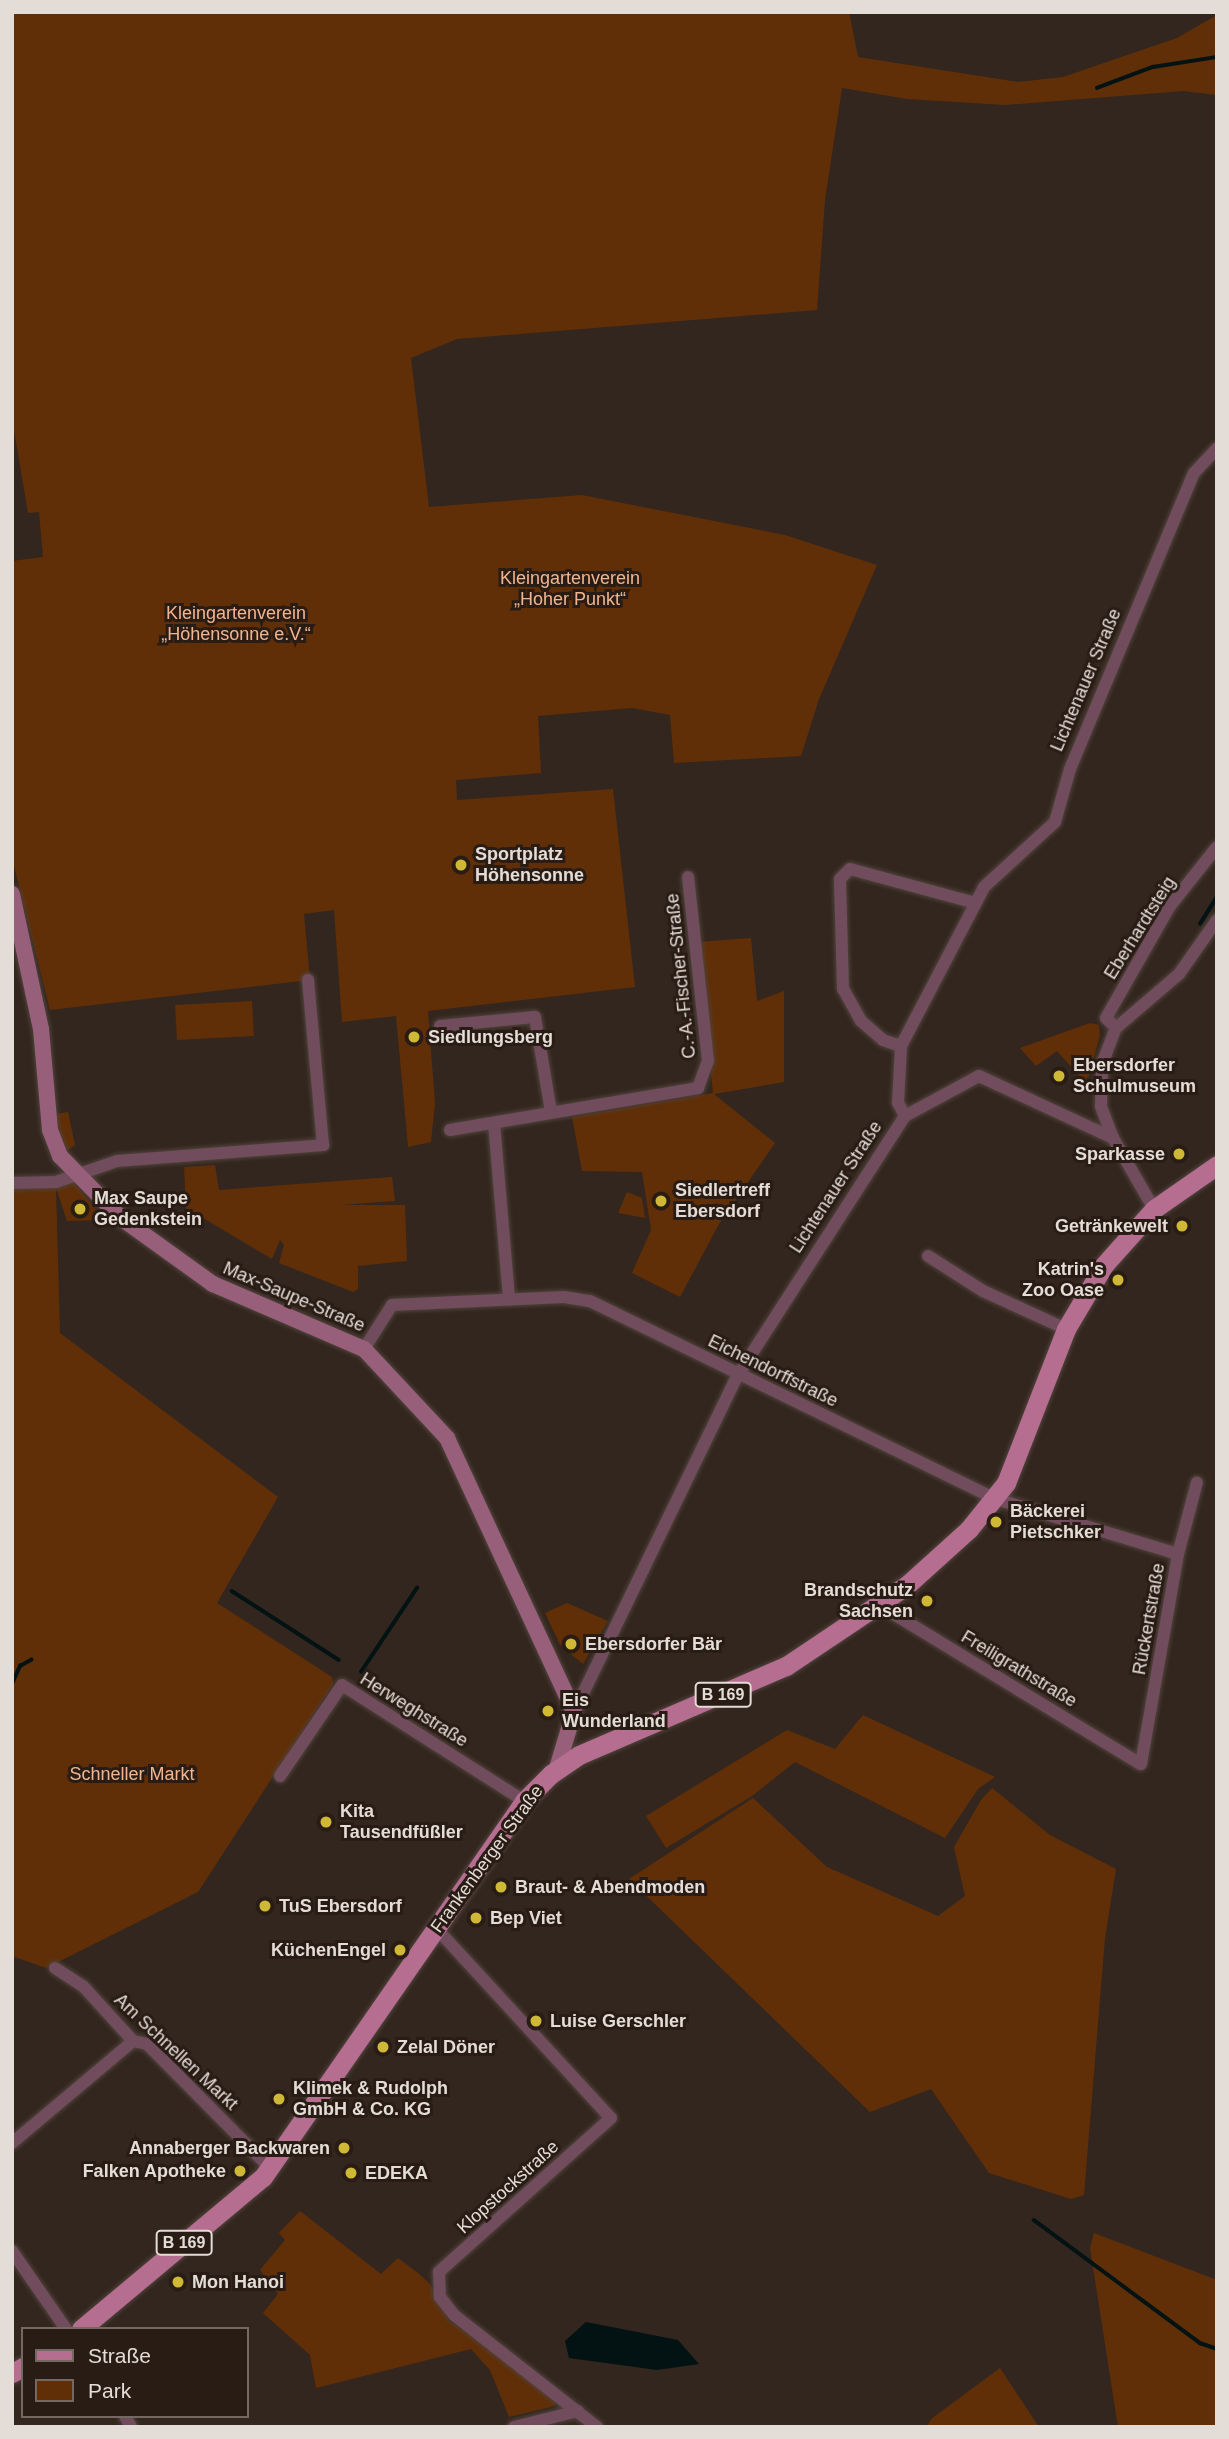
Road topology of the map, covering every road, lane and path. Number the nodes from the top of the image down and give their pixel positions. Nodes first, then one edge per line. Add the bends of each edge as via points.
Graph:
1 (1217, 448) edge
2 (1217, 847) edge
3 (688, 877) dead end
4 (12, 894) edge
5 (975, 903) junction
6 (1217, 920) edge
7 (308, 980) dead end
8 (440, 1026) dead end
9 (1116, 1028) junction
10 (901, 1046) junction
11 (551, 1112) junction
12 (905, 1116) junction
13 (494, 1123) junction
14 (450, 1130) dead end
15 (1113, 1138) junction
16 (1217, 1165) edge
17 (76, 1171) junction
18 (12, 1183) edge
19 (1154, 1209) junction
20 (928, 1255) dead end
21 (509, 1300) junction
22 (1066, 1329) junction
23 (364, 1349) junction
24 (738, 1374) junction
25 (1197, 1482) dead end
26 (996, 1499) junction
27 (1178, 1554) junction
28 (879, 1605) junction
29 (574, 1712) junction
30 (1141, 1764) joint
31 (557, 1768) junction
32 (280, 1776) dead end
33 (524, 1801) junction
34 (436, 1928) junction
35 (55, 1968) dead end
36 (133, 2041) junction
37 (12, 2143) edge
38 (270, 2168) junction
39 (12, 2251) edge
40 (65, 2327) edge
41 (83, 2327) edge
42 (578, 2412) junction
43 (514, 2427) edge
44 (597, 2427) edge

1 - 5 street, Lichtenauer Straße via 1194,474 1070,769 1055,822 1009,860
2 - 9 street, Eberhardtsteig via 1170,906 1106,1017
3 - 11 street, C.-A.-Fischer-Straße via 707,1073 698,1088
4 - 17 street, Max-Saupe-Straße via 41,1029 50,1130 60,1156
5 - 10 street, Lichtenauer Straße via 954,953
5 - 10 street via 850,869 840,879 843,989 861,1021 883,1040
6 - 9 street via 1179,974
7 - 17 street via 323,1145 117,1161
8 - 11 street via 535,1017
9 - 15 street via 1100,1075 1101,1106
10 - 12 street, Lichtenauer Straße via 898,1103
11 - 13 street, C.-A.-Fischer-Straße
12 - 15 street via 971,1076 988,1077
12 - 24 street, Lichtenauer Straße
13 - 14 street, C.-A.-Fischer-Straße
13 - 21 street
15 - 19 street
16 - 19 main road, Frankenberger Straße / B 169
17 - 18 street via 56,1182
17 - 23 street, Max-Saupe-Straße via 121,1218 213,1284
19 - 22 main road, Frankenberger Straße / B 169 via 1104,1265
20 - 22 street via 983,1291
21 - 23 street, Eichendorffstraße via 392,1305
21 - 24 street, Eichendorffstraße via 590,1301
22 - 26 main road, Frankenberger Straße / B 169 via 1018,1458
23 - 29 street, Max-Saupe-Straße via 447,1438
24 - 26 street, Eichendorffstraße
24 - 29 street, Lichtenauer Straße
25 - 27 street, Rückertstraße
26 - 27 street, Eichendorffstraße
26 - 28 main road, Frankenberger Straße / B 169 via 945,1553
27 - 30 street, Rückertstraße
28 - 30 street, Freiligrathstraße
28 - 31 main road, Frankenberger Straße / B 169 via 767,1676 598,1746
29 - 31 street, Lichtenauer Straße
31 - 33 main road, Frankenberger Straße
32 - 33 street, Herweghstraße via 342,1685
33 - 34 main road, Frankenberger Straße
34 - 38 main road, Frankenberger Straße
34 - 42 street, Klopstockstraße via 611,2118 439,2272 438,2287 454,2315
35 - 36 street, Am Schnellen Markt via 83,1986
36 - 37 street
36 - 38 street, Am Schnellen Markt via 147,2044
38 - 41 main road, Frankenberger Straße / B 169
39 - 40 street
42 - 43 street
42 - 44 street

